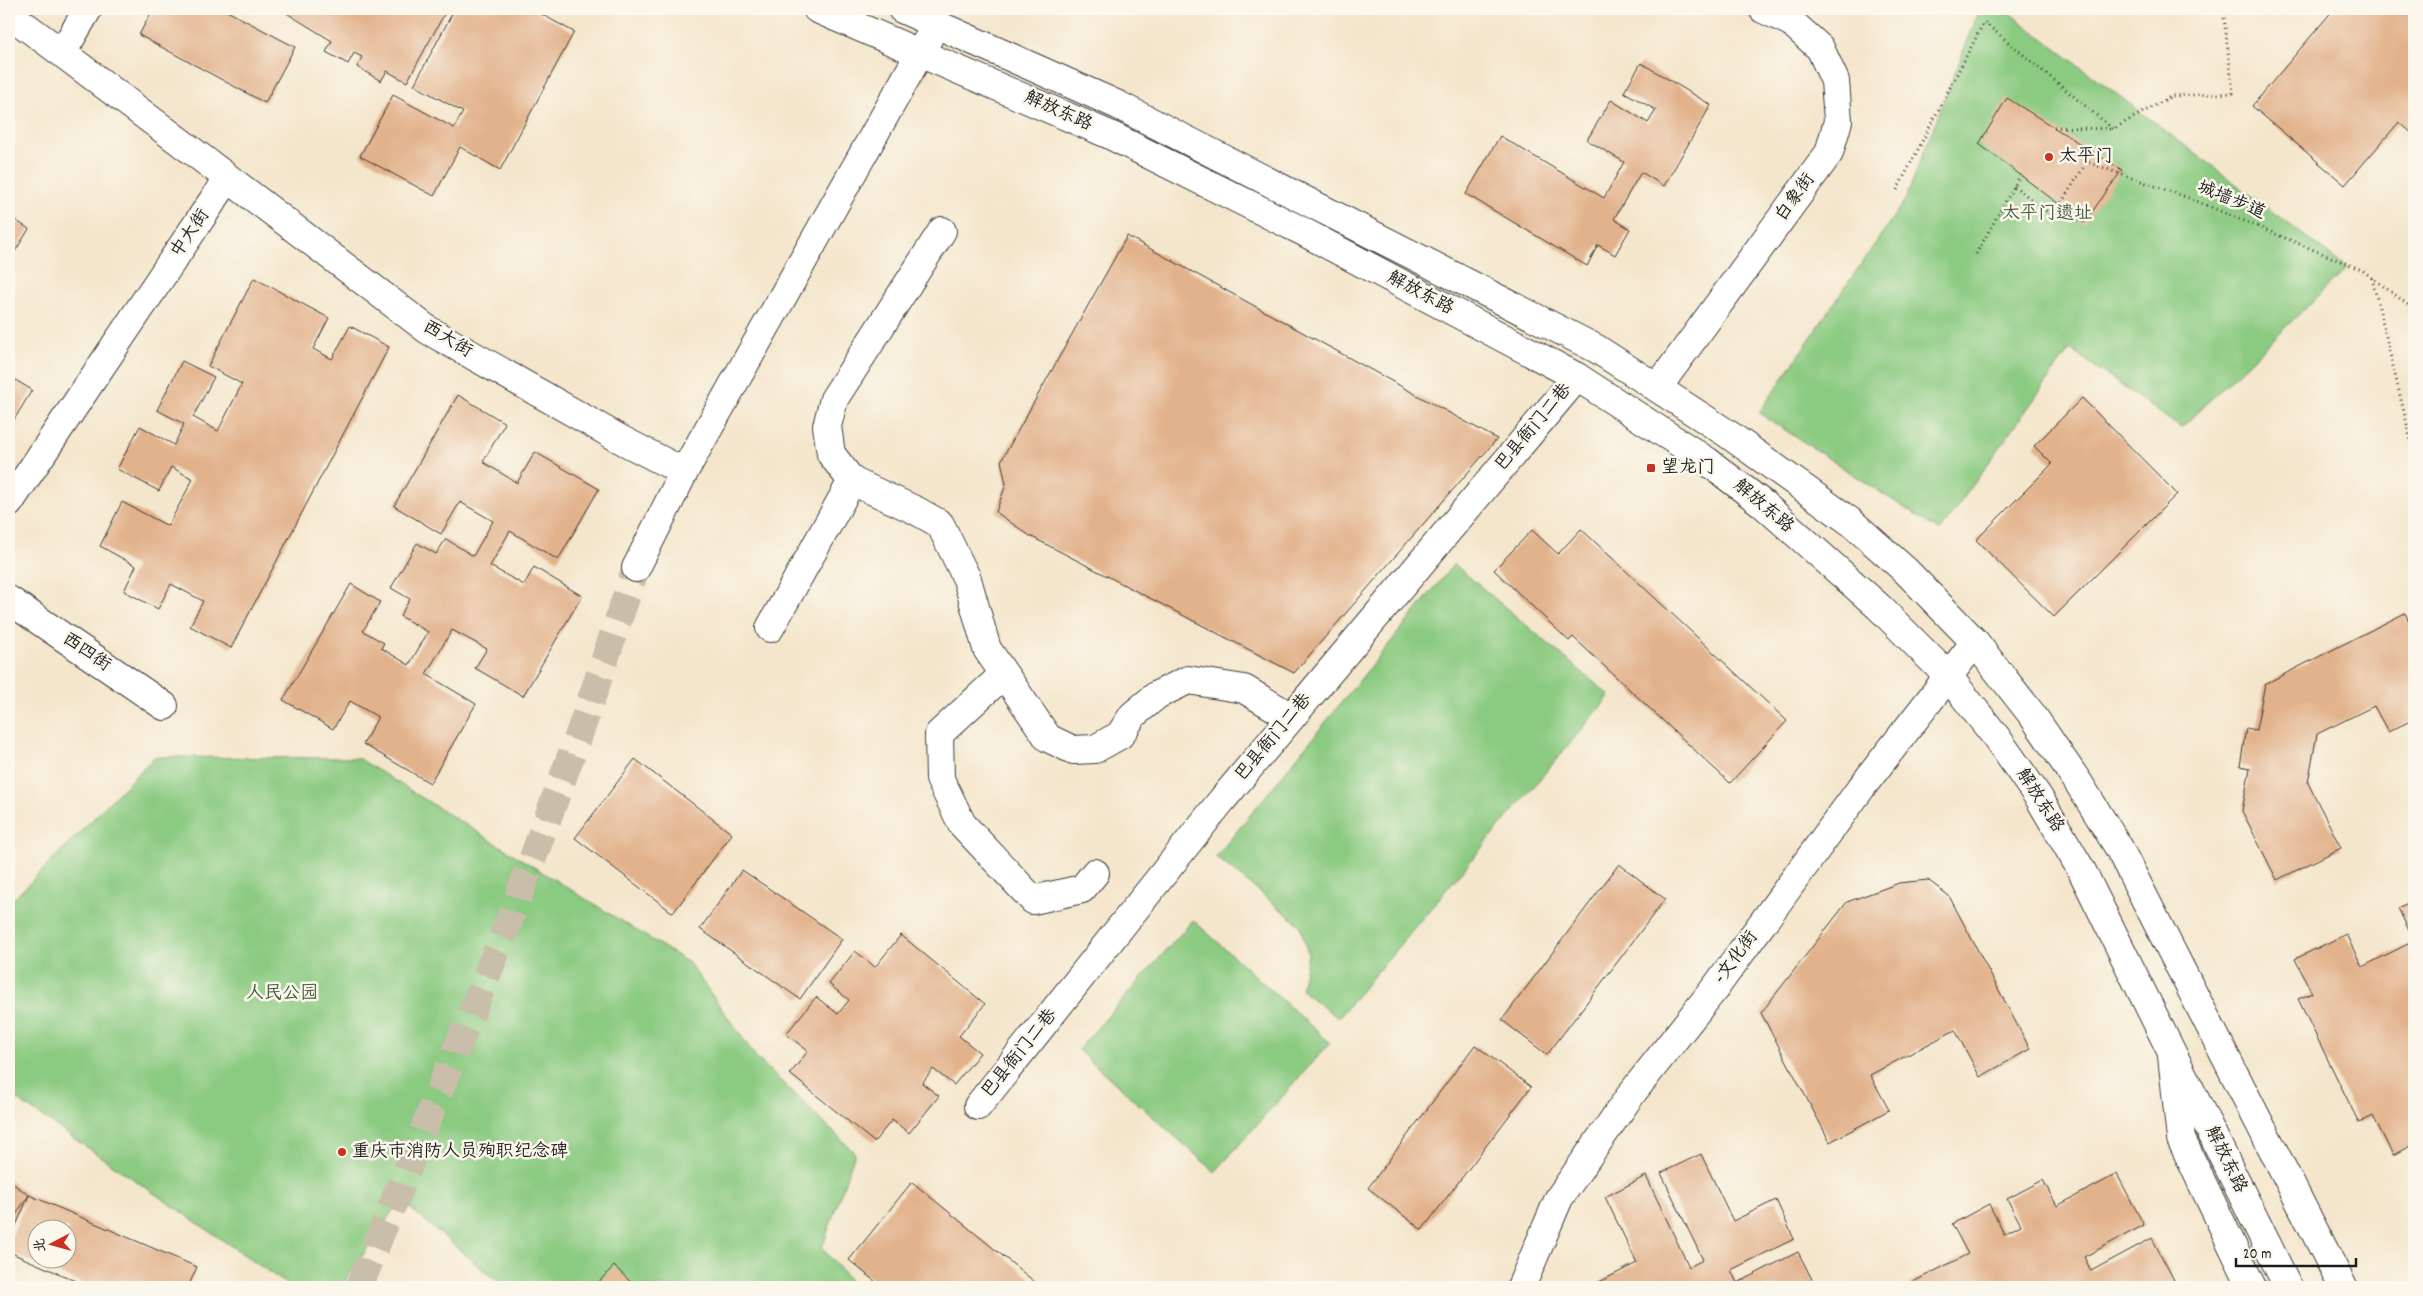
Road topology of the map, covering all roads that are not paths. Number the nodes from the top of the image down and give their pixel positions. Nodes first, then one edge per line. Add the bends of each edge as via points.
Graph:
1 (88, 9) edge
2 (818, 9) edge
3 (902, 9) edge
4 (1763, 9) edge
5 (9, 14) edge
6 (936, 23) junction
7 (921, 52) junction
8 (62, 53) junction
9 (228, 178) junction
10 (942, 231) dead end
11 (1577, 377) junction
12 (1658, 387) junction
13 (684, 472) junction
14 (852, 481) junction
15 (9, 504) edge
16 (636, 568) tunnel mouth
17 (9, 600) edge
18 (770, 628) dead end
19 (1975, 642) junction
20 (1004, 674) junction
21 (1948, 676) junction
22 (164, 706) dead end
23 (1291, 717) junction
24 (1095, 873) dead end
25 (2172, 1052) junction
26 (978, 1106) dead end
27 (1521, 1287) edge
28 (2252, 1287) edge
29 (2288, 1287) edge
30 (2343, 1287) edge

1 - 8 main road
2 - 7 main road, 解放东路
3 - 6 main road, 解放东路
4 - 12 main road, 白象街 via 1791,22 1820,48 1835,81 1836,129 1829,153
5 - 8 main road
6 - 7 main road
6 - 12 main road, 解放东路 via 1127,110 1597,349
7 - 11 main road, 解放东路 via 1110,135 1302,231
7 - 13 main road
8 - 9 main road
9 - 13 main road, 西大街 via 428,330
9 - 15 main road, 中大街
10 - 14 main road via 834,398 827,426 831,454
11 - 21 main road, 解放东路 via 1707,461 1763,504 1879,607
11 - 23 main road, 巴县衙门二巷
12 - 19 main road, 解放东路 via 1851,522
13 - 16 main road
14 - 18 main road
14 - 20 main road via 940,524 968,579 988,649
17 - 22 main road, 西四街
19 - 21 main road, -文化街
19 - 30 main road, 解放东路 via 2033,716 2119,848
20 - 23 main road via 1048,738 1073,750 1095,749 1120,735 1133,715 1157,695 1188,680 1244,690
20 - 24 main road via 939,734 940,779 962,824 1033,900 1082,889
21 - 25 main road, 解放东路 via 2039,798 2082,871
21 - 27 main road, -文化街 via 1861,788 1715,988 1626,1101 1559,1198
23 - 26 main road, 巴县衙门二巷
25 - 28 main road via 2181,1139
25 - 29 main road, 解放东路

